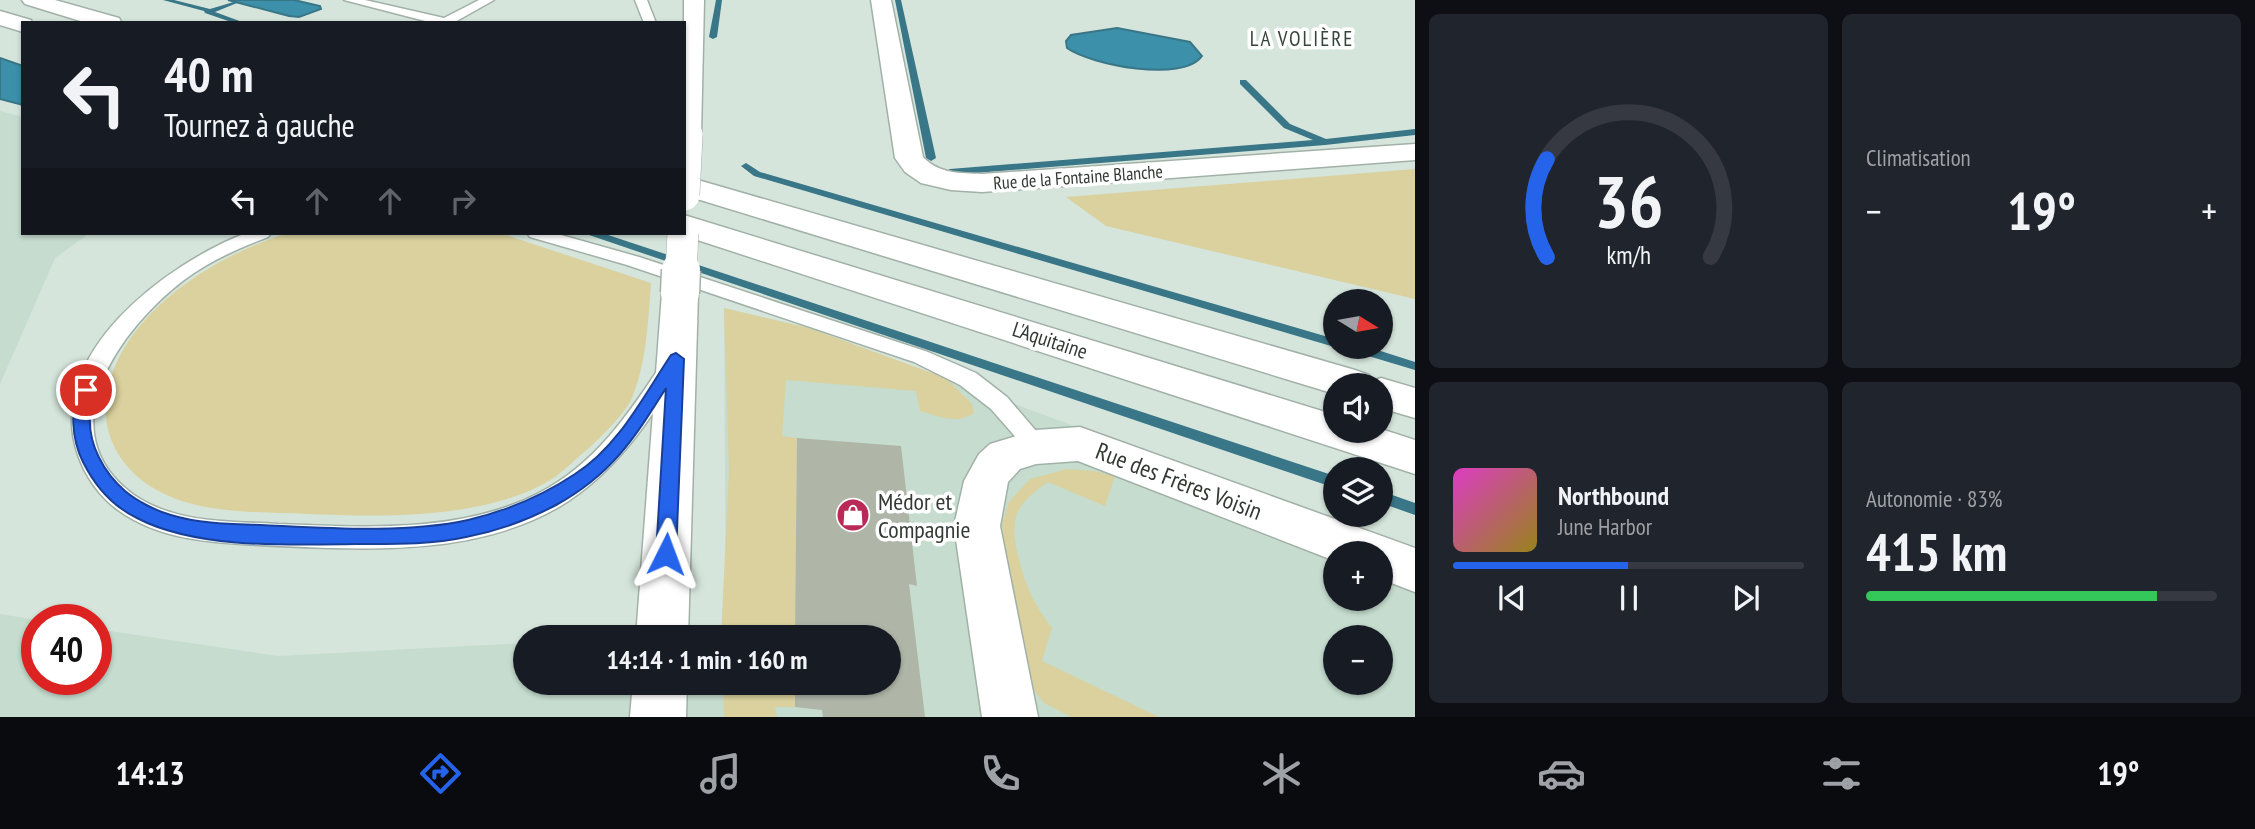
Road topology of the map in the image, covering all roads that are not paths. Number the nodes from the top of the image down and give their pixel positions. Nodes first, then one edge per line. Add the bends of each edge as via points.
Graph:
1 (34, 0) edge
2 (350, 0) edge
3 (488, 0) edge
4 (642, 0) edge
5 (694, 0) edge
6 (881, 0) edge
7 (424, 4) dead end
8 (406, 13) junction
9 (0, 18) edge
10 (104, 21) edge
11 (441, 21) edge
12 (447, 21) edge
13 (649, 21) edge
14 (21, 24) edge
15 (1415, 152) edge
16 (686, 155) edge
17 (686, 186) edge
18 (686, 226) edge
19 (258, 235) edge
20 (543, 235) edge
21 (683, 235) edge
22 (676, 359) junction
23 (1323, 375) edge
24 (1393, 397) edge
25 (1415, 403) edge
26 (1037, 445) junction
27 (1415, 457) edge
28 (1339, 541) edge
29 (1393, 562) edge
30 (1415, 570) edge
31 (663, 625) edge
32 (659, 695) edge
33 (658, 717) edge
34 (1010, 717) edge

1 - 10 main road
2 - 8 lane
3 - 12 lane
4 - 13 lane
5 - 16 main road, bridge
6 - 15 main road, Rue de la Fontaine Blanche via 909,158 915,169 931,177 982,183
7 - 8 lane
8 - 11 lane
9 - 14 main road
17 - 23 main road, L'Aquitaine
18 - 27 main road, L'Aquitaine
19 - 22 lane via 209,257 152,296 109,343 86,390 81,418 86,451 98,472 118,496 168,523 203,531 392,536 464,529 504,519 548,500 607,458 626,437
20 - 26 lane via 921,357 968,379 999,403
21 - 22 main road, bridge
22 - 31 main road
24 - 25 main road
26 - 28 main road, Rue des Frères Voisin via 1080,444
26 - 34 main road, Rue des Frères Voisin via 1010,451 992,468 979,497 976,526
29 - 30 main road
32 - 33 main road

